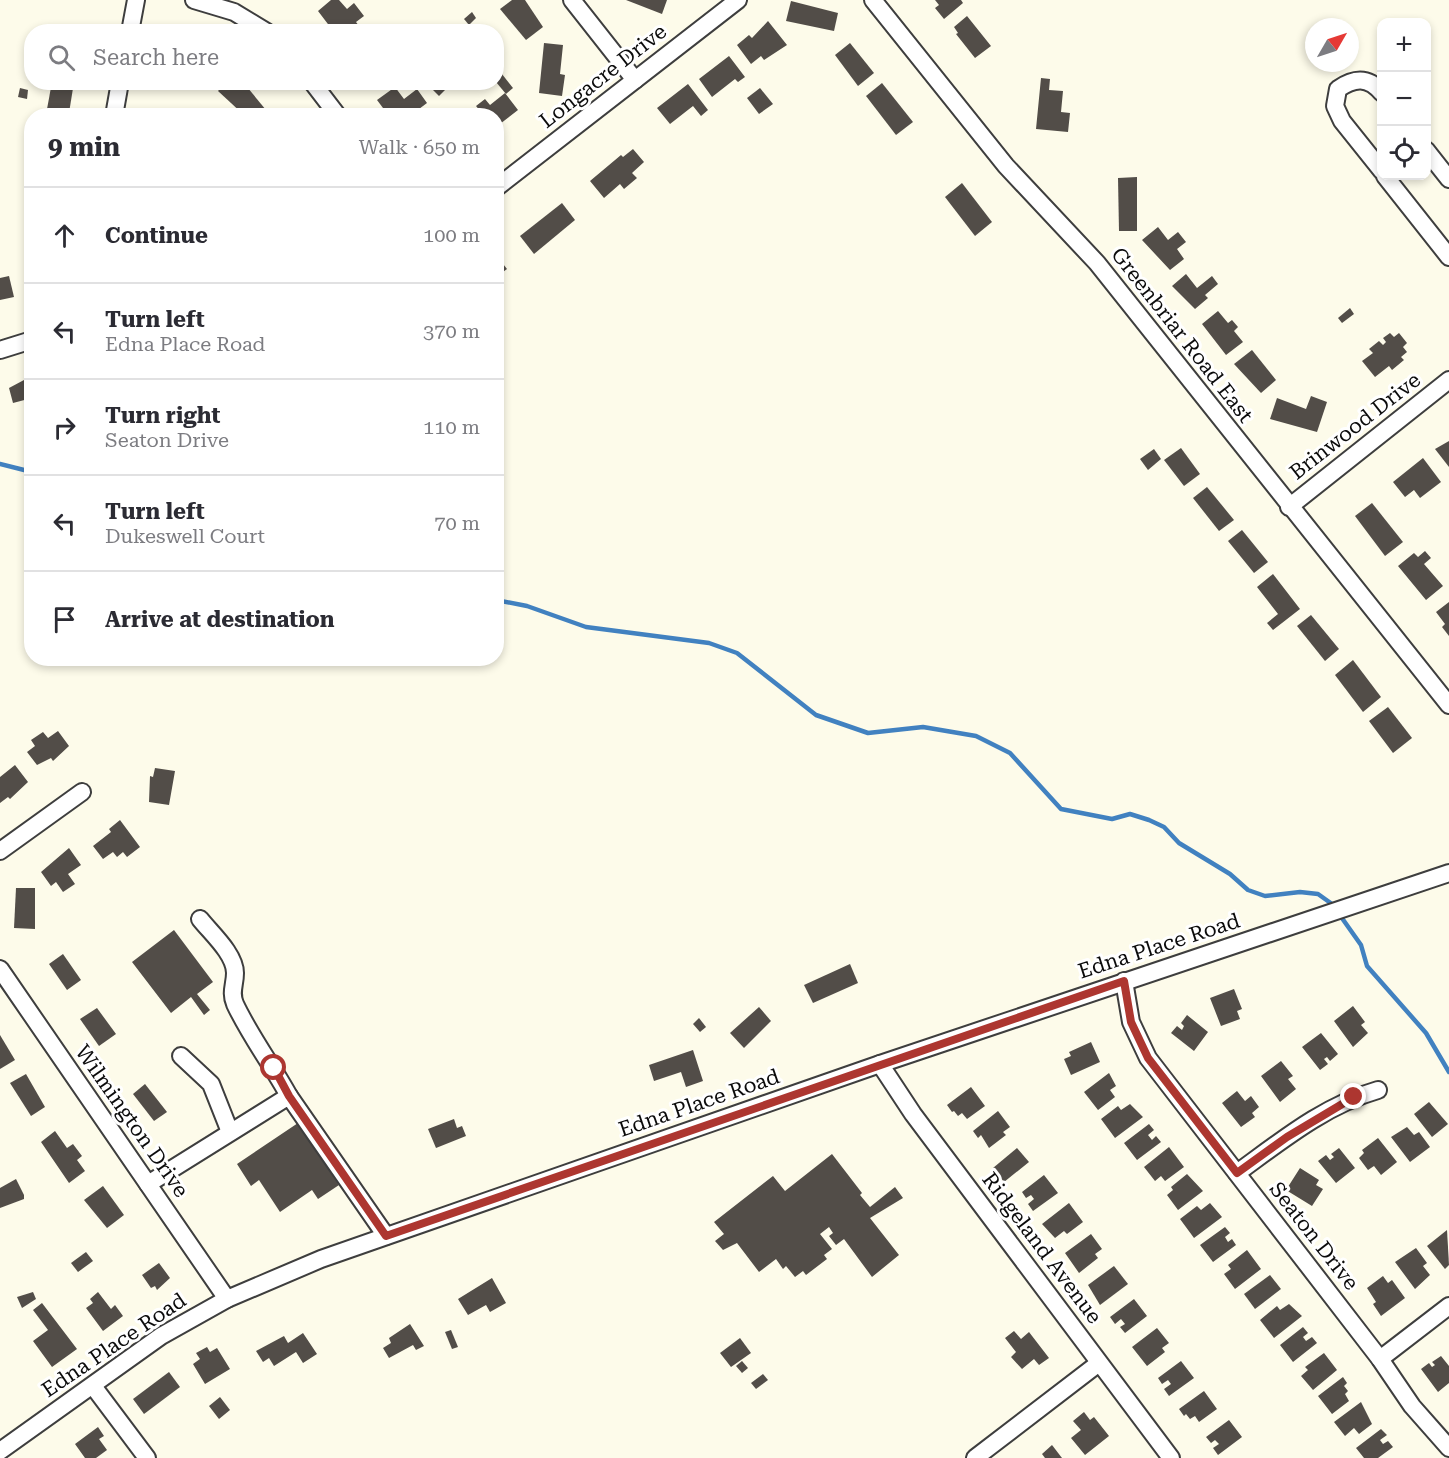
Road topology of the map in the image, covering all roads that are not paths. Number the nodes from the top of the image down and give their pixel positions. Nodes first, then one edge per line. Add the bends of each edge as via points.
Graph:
1 (136, 0) edge
2 (194, 0) edge
3 (572, 0) edge
4 (738, 0) edge
5 (873, 0) edge
6 (132, 24) edge
7 (254, 24) edge
8 (635, 80) junction
9 (1377, 88) edge
10 (119, 90) edge
11 (318, 90) edge
12 (115, 108) edge
13 (332, 108) edge
14 (1431, 156) edge
15 (1377, 165) edge
16 (1449, 179) edge
17 (1388, 180) edge
18 (504, 182) edge
19 (1449, 256) edge
20 (24, 342) edge
21 (0, 350) edge
22 (1449, 380) edge
23 (1289, 507) junction
24 (1449, 705) edge
25 (82, 792) dead end
26 (0, 851) edge
27 (1449, 873) edge
28 (200, 919) dead end
29 (0, 969) edge
30 (1124, 981) junction
31 (181, 1056) dead end
32 (880, 1064) junction
33 (1378, 1090) dead end
34 (289, 1096) junction
35 (230, 1132) junction
36 (1237, 1173) junction
37 (148, 1184) junction
38 (386, 1236) junction
39 (226, 1299) junction
40 (1449, 1306) edge
41 (1380, 1359) junction
42 (1100, 1363) junction
43 (93, 1386) junction
44 (1449, 1448) edge
45 (0, 1450) edge
46 (147, 1458) edge
47 (975, 1458) edge
48 (1171, 1458) edge

1 - 6 street
2 - 7 street via 234,12
3 - 8 street
4 - 8 street, Longacre Drive
5 - 23 street, Greenbriar Road East via 1006,166 1097,263
8 - 18 street, Longacre Drive
9 - 15 street via 1368,80 1351,80 1338,89 1335,106
10 - 12 street
11 - 13 street
14 - 16 street
17 - 19 street
20 - 21 street
22 - 23 street, Brinwood Drive
23 - 24 street, Greenbriar Road East
25 - 26 street
27 - 30 street, Edna Place Road
28 - 34 street via 233,961 231,995
29 - 37 street, Wilmington Drive
30 - 32 street, Edna Place Road
30 - 36 street, Seaton Drive via 1131,1022 1148,1058
31 - 35 street via 211,1084
32 - 38 street, Edna Place Road
32 - 42 street, Ridgeland Avenue via 913,1114
33 - 36 street via 1354,1097 1311,1121
34 - 35 street
34 - 38 street
35 - 37 street
36 - 41 street, Seaton Drive
37 - 39 street, Wilmington Drive
38 - 39 street, Edna Place Road
39 - 43 street, Edna Place Road via 161,1336
40 - 41 street
41 - 44 street, Seaton Drive via 1412,1406
42 - 47 street
42 - 48 street, Ridgeland Avenue
43 - 45 street, Edna Place Road
43 - 46 street

